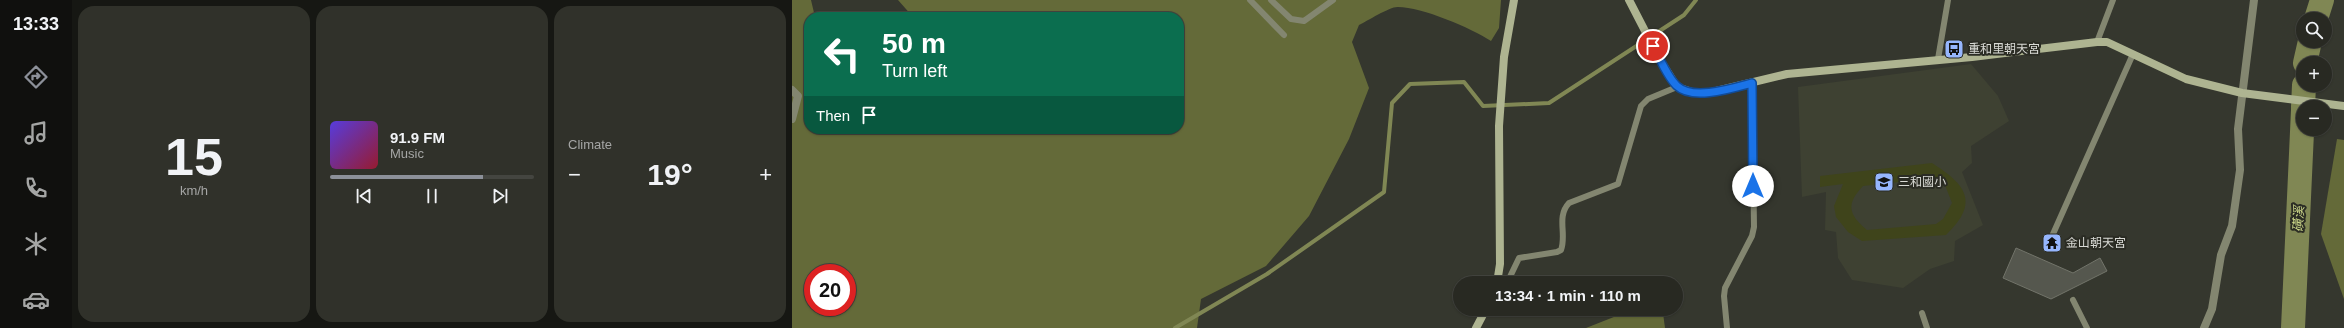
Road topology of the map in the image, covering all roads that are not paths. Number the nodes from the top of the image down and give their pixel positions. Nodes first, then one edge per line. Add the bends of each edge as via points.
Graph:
1 (1250, 0) edge
2 (1271, 0) edge
3 (1333, 0) edge
4 (1514, 0) edge
5 (1629, 0) edge
6 (1948, 0) edge
7 (2113, 0) edge
8 (2254, 0) edge
9 (1284, 35) dead end
10 (2097, 42) junction
11 (2133, 54) junction
12 (1938, 59) junction
13 (1752, 83) junction
14 (1677, 87) junction
15 (792, 90) edge
16 (2242, 92) junction
17 (2344, 106) edge
18 (792, 119) edge
19 (2053, 234) dead end
20 (1498, 276) edge
21 (1510, 276) edge
22 (2073, 300) dead end
23 (1922, 313) dead end
24 (1482, 316) edge
25 (1476, 328) edge
26 (1727, 328) edge
27 (1927, 328) edge
28 (2087, 328) edge
29 (2204, 328) edge

1 - 9 lane
2 - 3 lane via 1291,18 1304,21
4 - 20 street via 1504,57 1499,126
5 - 14 street
6 - 12 lane
7 - 10 lane
8 - 16 street
10 - 11 street via 2107,42
10 - 12 street
11 - 16 street via 2186,79
11 - 19 lane
12 - 13 street via 1788,74
13 - 14 street via 1695,93
13 - 26 lane via 1754,226 1752,236 1725,288
14 - 21 lane via 1648,99 1641,106 1618,184 1569,203 1565,208 1562,215 1561,250 1519,258
15 - 18 street via 798,96
16 - 17 street
16 - 29 street via 2238,129 2240,170 2232,226 2221,255 2212,309
22 - 28 lane
23 - 27 lane
24 - 25 street

